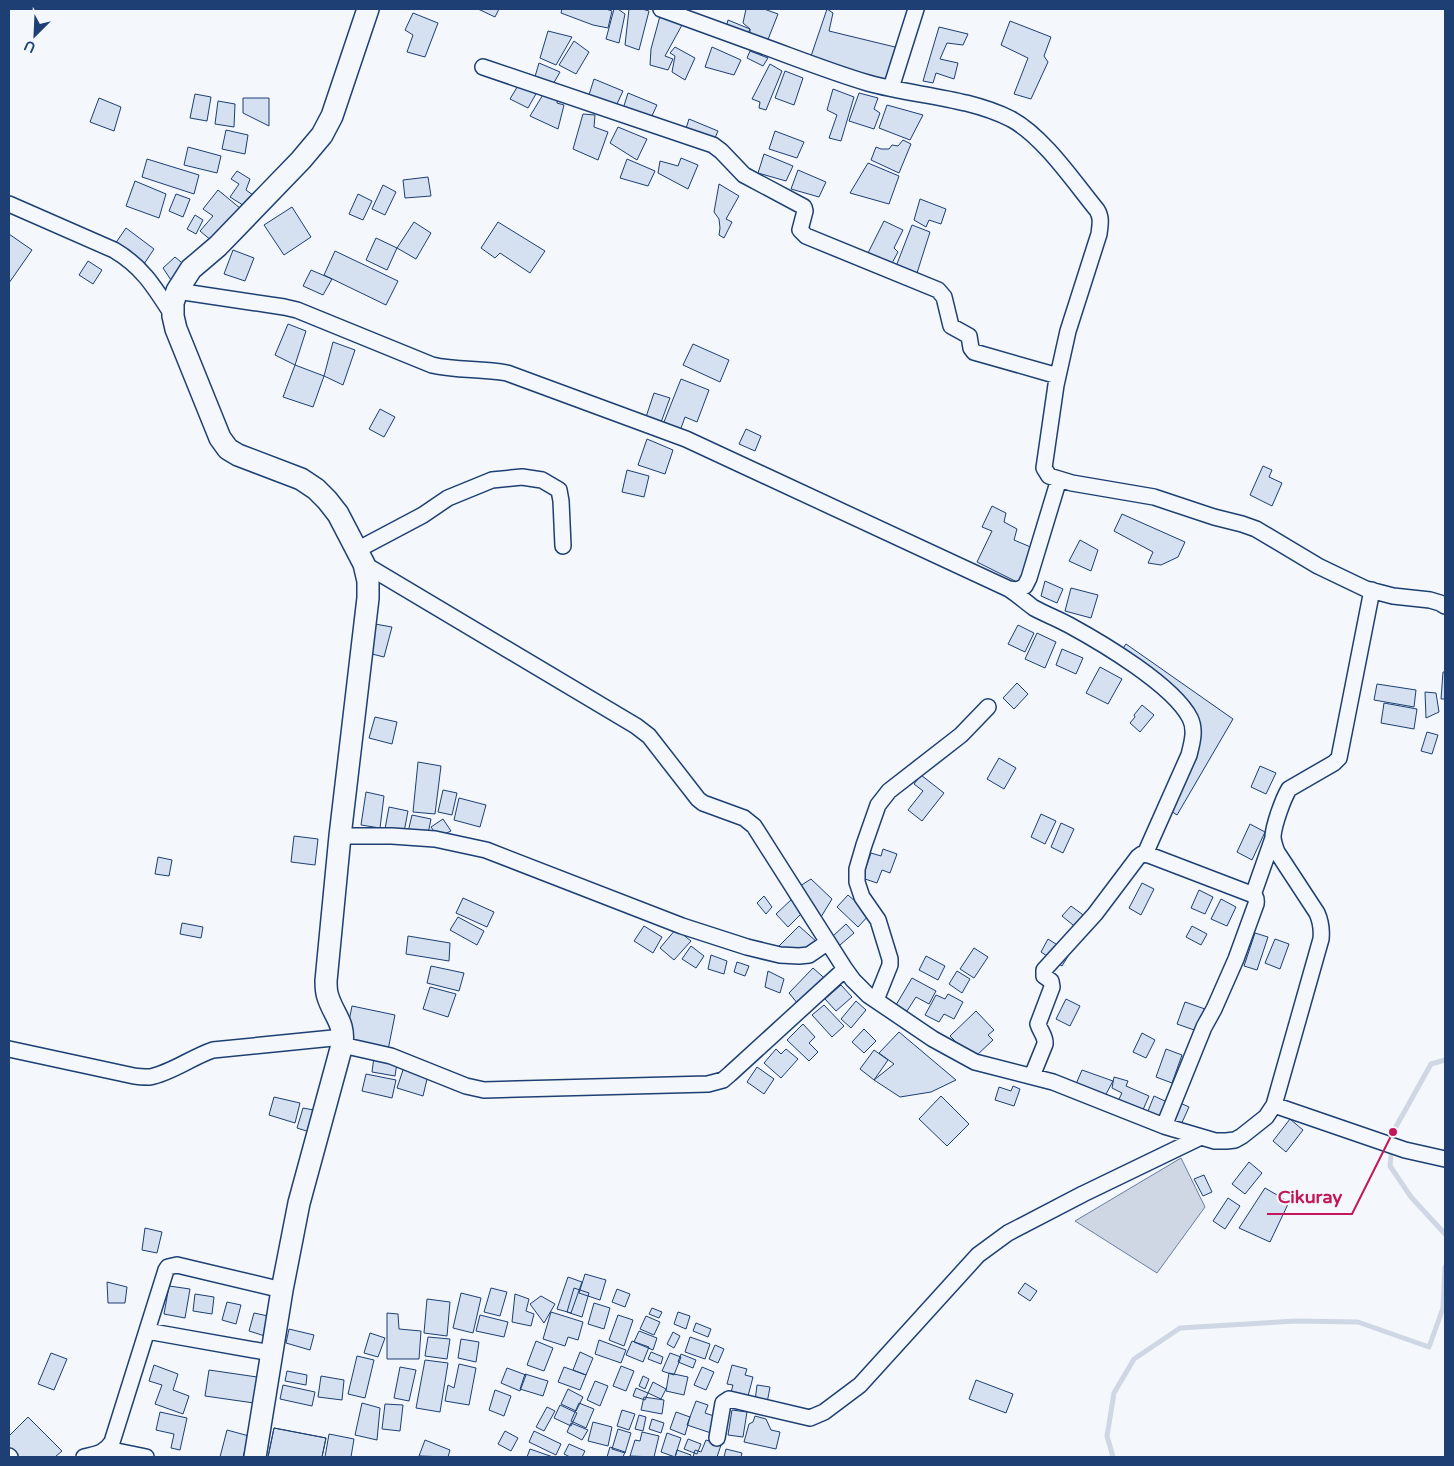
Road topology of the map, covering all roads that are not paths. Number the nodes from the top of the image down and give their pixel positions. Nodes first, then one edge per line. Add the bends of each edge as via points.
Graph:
1 (368, 9) edge
2 (661, 9) edge
3 (916, 9) edge
4 (483, 67) dead end
5 (890, 88) junction
6 (9, 204) edge
7 (177, 291) junction
8 (173, 316) junction
9 (1058, 376) junction
10 (1059, 479) junction
11 (563, 546) dead end
12 (361, 557) junction
13 (1009, 589) junction
14 (1372, 590) junction
15 (1445, 606) edge
16 (988, 707) dead end
17 (340, 836) junction
18 (1273, 838) junction
19 (1145, 854) junction
20 (1253, 895) junction
21 (828, 942) junction
22 (845, 969) junction
23 (876, 1000) junction
24 (343, 1041) junction
25 (9, 1050) edge
26 (1032, 1076) junction
27 (1274, 1105) junction
28 (1164, 1126) junction
29 (1201, 1137) junction
30 (1445, 1159) edge
31 (282, 1290) junction
32 (147, 1331) junction
33 (271, 1353) junction
34 (717, 1438) dead end
35 (107, 1449) junction
36 (84, 1457) edge
37 (146, 1457) edge
38 (255, 1457) edge

1 - 7 street via 332,116 322,136 218,246 191,269
2 - 5 street via 810,64
3 - 5 street
4 - 9 street via 713,145 744,175 804,207 800,230 806,236 938,290 944,297 951,326 969,336 974,352
5 - 9 street via 965,103 1012,120 1048,151 1100,215 1099,234 1068,331
6 - 8 street via 127,257 147,277
7 - 8 street
7 - 13 street via 297,310 432,365 507,373 686,439
8 - 12 street via 220,438 228,449 301,479 316,489 338,514
9 - 10 street via 1044,468 1049,476
10 - 13 street via 1029,578 1018,590
10 - 14 street via 1154,498 1249,527 1318,566
11 - 12 street via 559,490 542,480 522,477 492,480 448,498
12 - 17 street via 368,581 368,598
12 - 21 street via 643,730 703,804 744,818 754,826
13 - 19 street via 1034,608 1110,649 1158,682 1180,702 1191,718 1193,738 1189,755
14 - 15 street via 1430,600
14 - 18 street via 1339,758 1289,789
16 - 23 street via 960,735 889,791 878,805 857,870 862,897 878,920 890,958
17 - 21 street via 435,839 486,850 682,926 780,955 809,955
17 - 24 street via 326,981 328,999 339,1020
18 - 20 street
18 - 27 street via 1277,852 1317,913 1322,930
19 - 20 street
19 - 26 street via 1138,857 1099,909 1046,966 1044,976 1051,981 1052,987 1038,1024 1045,1044
20 - 28 street via 1256,904 1236,959 1204,1026
21 - 22 street
22 - 23 street via 860,988
22 - 24 street via 723,1080 708,1084 484,1090
23 - 26 street via 933,1039 975,1062
24 - 25 street via 213,1050 148,1077
24 - 31 street via 299,1202
26 - 28 street
27 - 29 street via 1266,1117 1235,1140 1215,1141
27 - 30 street via 1406,1150
28 - 29 street
29 - 34 street via 1008,1233 978,1255 860,1385 824,1412 806,1418 729,1399 723,1403
31 - 32 street via 172,1265 166,1270
31 - 33 street
32 - 33 street
32 - 35 street via 115,1435
33 - 38 street
35 - 36 street
35 - 37 street

